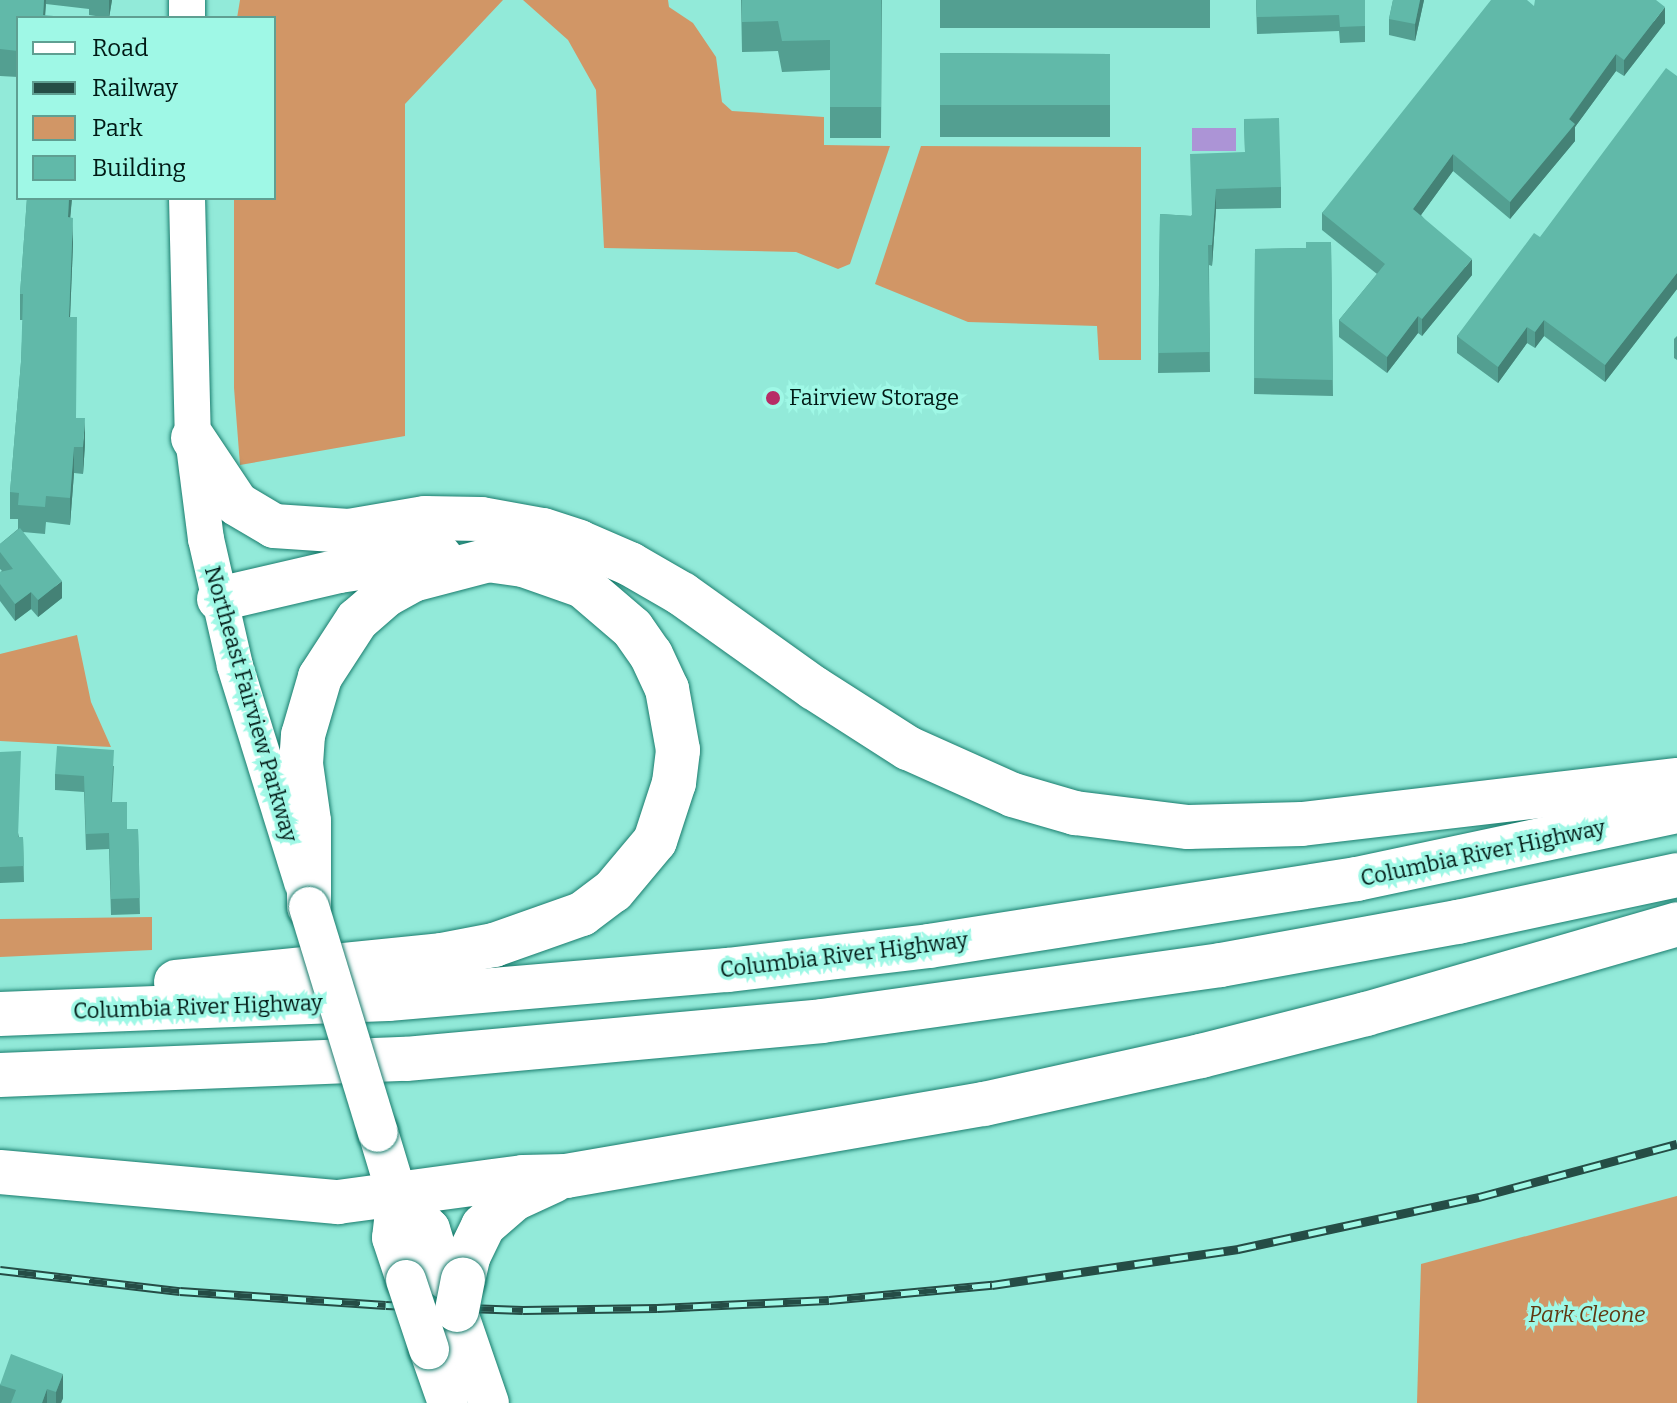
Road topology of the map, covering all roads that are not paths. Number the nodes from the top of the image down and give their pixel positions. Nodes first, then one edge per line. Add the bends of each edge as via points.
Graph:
1 (187, 200) edge
2 (193, 438) junction
3 (349, 531) junction
4 (489, 560) junction
5 (216, 586) junction
6 (1677, 780) edge
7 (1677, 811) edge
8 (1677, 875) edge
9 (309, 907) junction
10 (1677, 924) edge
11 (0, 1012) edge
12 (0, 1075) edge
13 (0, 1172) edge
14 (566, 1176) junction
15 (397, 1195) junction
16 (452, 1313) junction
17 (448, 1403) edge
18 (489, 1403) edge

1 - 2 main road, Northeast Fairview Parkway
2 - 3 highway via 232,497 255,518 294,529
2 - 5 main road, Northeast Fairview Parkway
3 - 5 highway
3 - 6 highway via 445,517 510,523 579,542 682,594 908,748 978,782 1075,813 1188,827 1302,824
4 - 5 highway via 430,556
4 - 9 highway via 437,571 386,595 357,620 320,677 303,735 301,764 309,821
4 - 11 highway via 523,565 583,586 632,628 667,689 678,750 666,815 655,841 613,891 582,914 494,945 161,983
5 - 9 main road, Northeast Fairview Parkway via 235,666
7 - 11 highway, Columbia River Highway via 1341,881 883,951 388,999
8 - 12 highway via 1221,965 822,1021 406,1059
9 - 15 main road, Northeast Fairview Parkway, bridge
10 - 14 highway via 1381,1010 1171,1063 984,1104
13 - 15 highway via 338,1202
14 - 15 highway
14 - 16 highway via 514,1199 483,1226
15 - 16 main road, Northeast Fairview Parkway via 430,1229
15 - 16 main road, Northeast Fairview Parkway, bridge via 392,1238 406,1280
16 - 17 main road, Northeast Fairview Parkway
16 - 18 main road, Northeast Fairview Parkway

